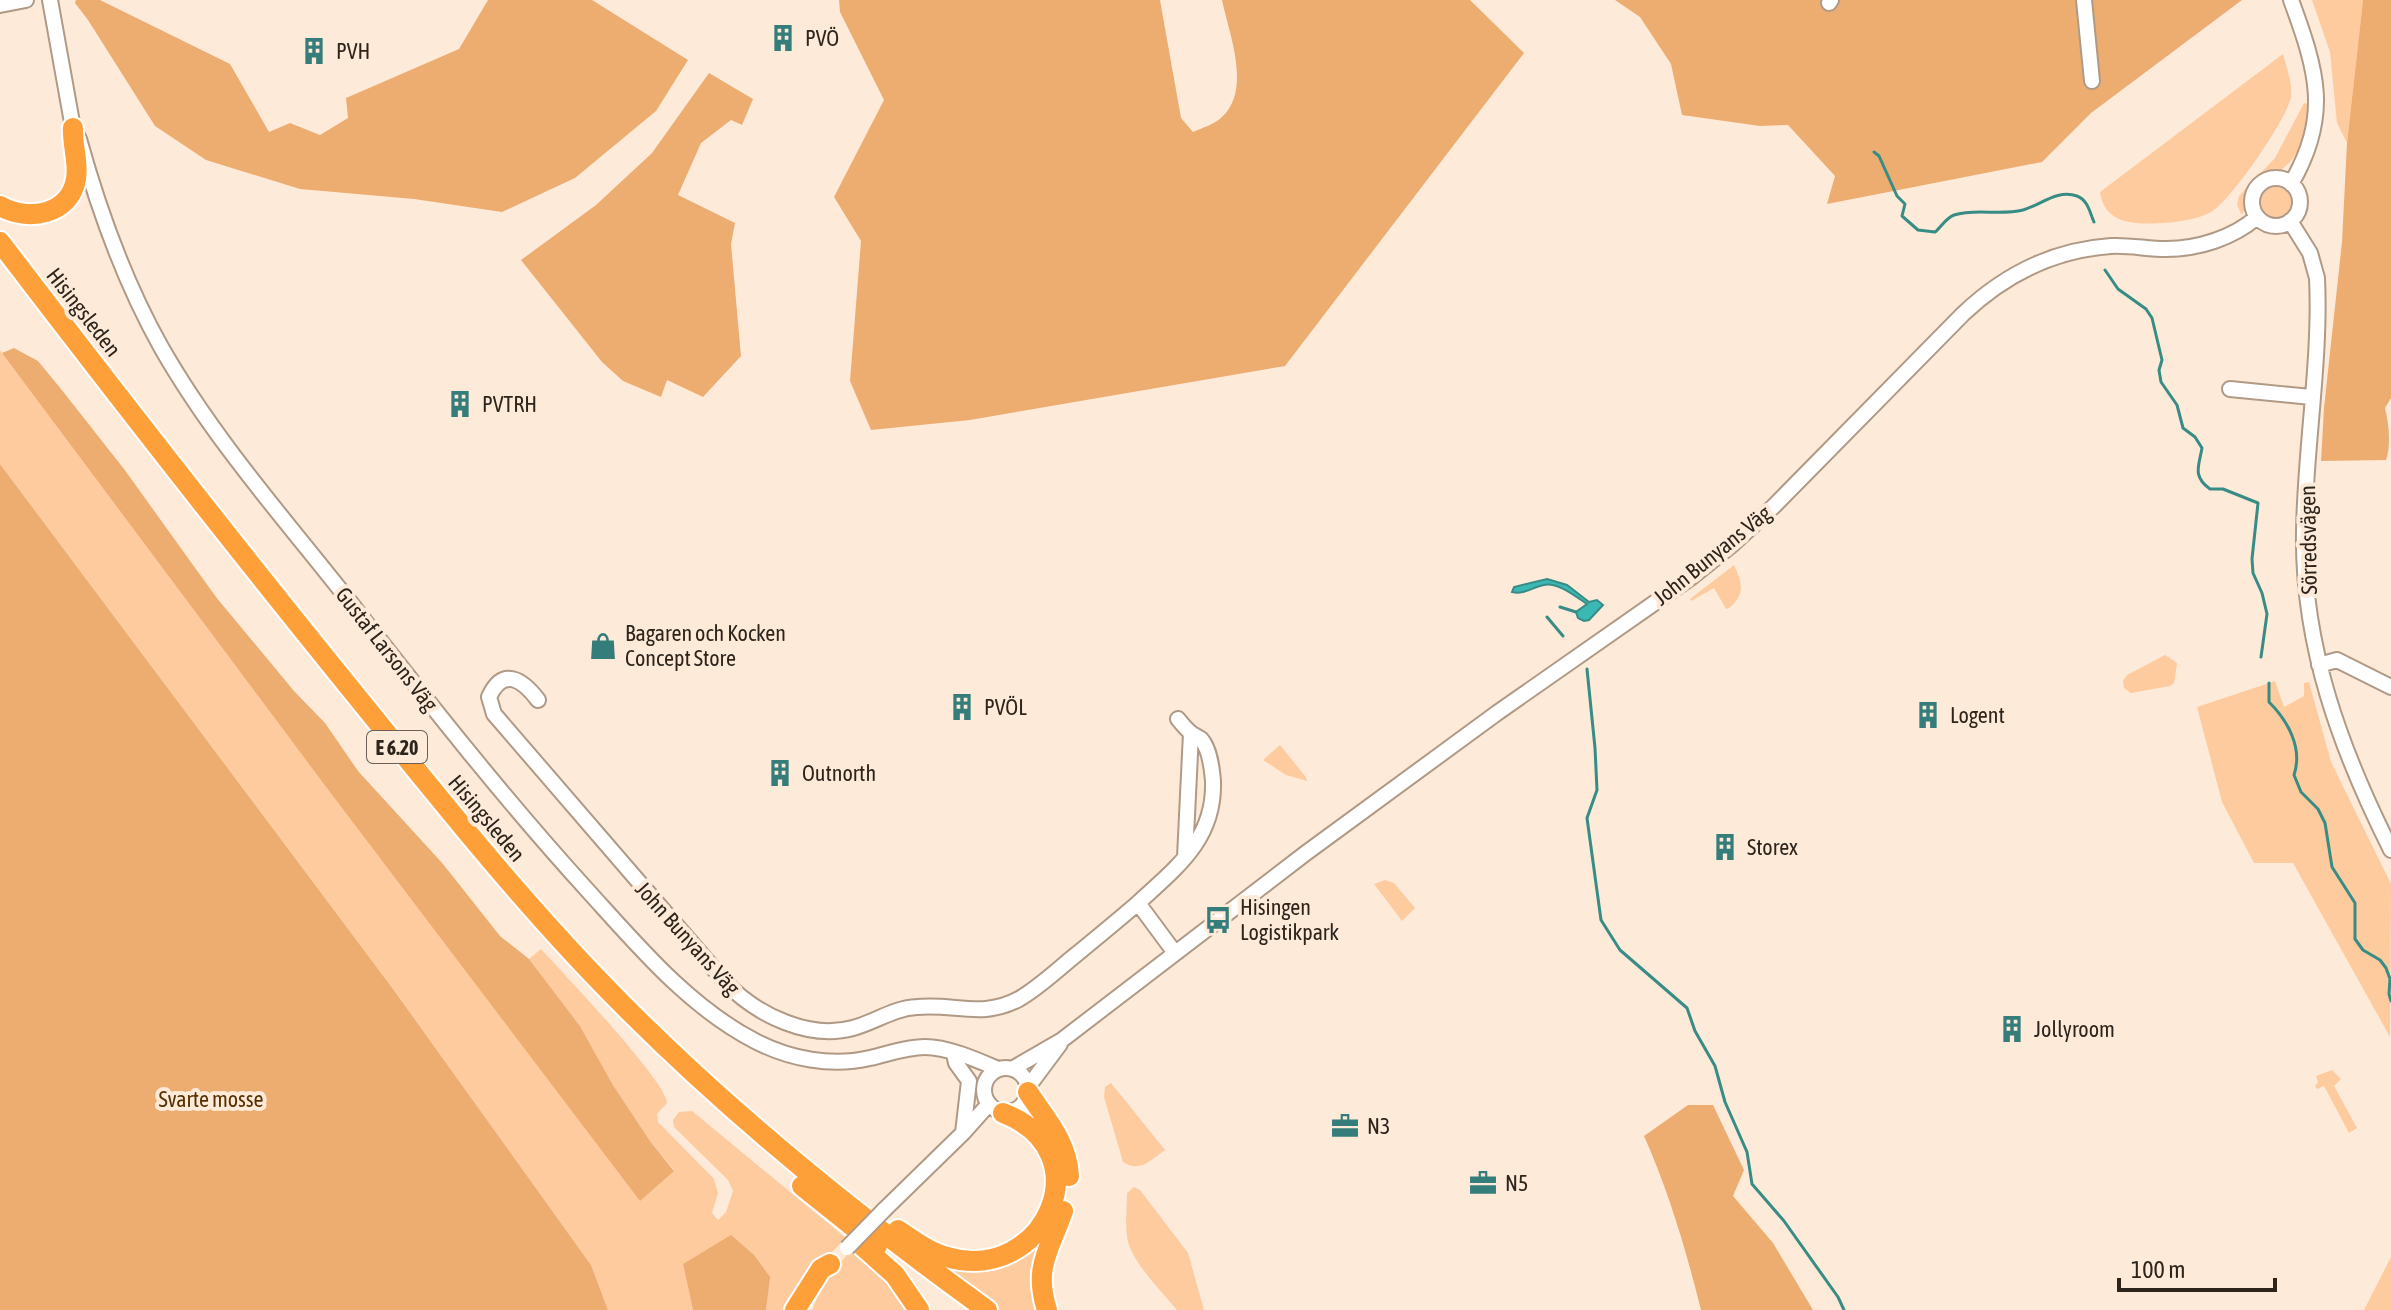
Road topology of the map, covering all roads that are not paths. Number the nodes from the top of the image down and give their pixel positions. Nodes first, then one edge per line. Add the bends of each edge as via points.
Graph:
1 (26, 0) edge
2 (50, 0) edge
3 (2084, 0) edge
4 (2291, 0) edge
5 (0, 5) edge
6 (2092, 81) dead end
7 (73, 128) junction
8 (2291, 184) junction
9 (0, 206) edge
10 (2257, 217) junction
11 (2290, 221) junction
12 (0, 242) edge
13 (0, 264) edge
14 (2230, 389) dead end
15 (2311, 397) junction
16 (2319, 665) junction
17 (2391, 687) edge
18 (538, 700) dead end
19 (1178, 719) dead end
20 (1191, 733) junction
21 (2391, 850) edge
22 (1185, 857) junction
23 (1138, 903) junction
24 (1175, 953) junction
25 (1062, 1040) junction
26 (954, 1054) junction
27 (1005, 1069) junction
28 (1028, 1090) junction
29 (991, 1103) junction
30 (963, 1133) junction
31 (782, 1152) junction
32 (829, 1208) junction
33 (830, 1264) junction
34 (795, 1310) edge
35 (807, 1310) edge
36 (919, 1310) edge
37 (964, 1310) edge
38 (987, 1310) edge
39 (1047, 1310) edge

1 - 5 street
2 - 7 street, Gustaf Larsons Väg
3 - 6 street
4 - 8 street via 2316,101 2310,146
7 - 9 highway via 77,176 65,201 34,215
7 - 26 street, Gustaf Larsons Väg via 126,277 192,396 448,726 620,925 704,1008 771,1049 826,1062 924,1047
8 - 10 street via 2275,179 2259,185 2252,201
8 - 11 street via 2300,203
10 - 11 street via 2273,226
10 - 24 street, John Bunyans Väg via 2233,233 2193,246 2113,246 2054,256 1995,286 1733,544
11 - 15 street, Sörredsvägen via 2316,271
12 - 31 highway, Hisingsleden / E 6.20 via 257,573 513,887 627,1009
13 - 32 highway, Hisingsleden / E 6.20 via 309,660 531,927 669,1069
14 - 15 street
15 - 16 street, Sörredsvägen via 2304,535
16 - 17 street via 2337,660
16 - 21 street, Sörredsvägen via 2350,765
18 - 23 street, John Bunyans Väg via 524,683 512,679 500,682 489,697 494,714 726,983 757,1009 803,1028 839,1031 916,1007 976,1011 1008,1004
19 - 20 street, John Bunyans Väg
20 - 22 street
20 - 22 street, John Bunyans Väg via 1207,751 1213,791 1209,819
22 - 23 street, John Bunyans Väg
23 - 24 street
24 - 25 street, John Bunyans Väg
25 - 27 street, John Bunyans Väg
25 - 28 street, John Bunyans Väg
26 - 27 street, Gustaf Larsons Väg
26 - 29 street via 978,1078
26 - 30 street via 969,1081
27 - 28 street via 1024,1078
27 - 29 street via 987,1078
28 - 29 street via 1020,1108
28 - 39 highway via 1060,1139 1069,1174 1066,1204 1042,1262
29 - 30 street
29 - 31 highway via 1026,1123 1049,1148 1056,1184 1052,1207 1035,1234 990,1259 933,1252 799,1155
30 - 33 street, bridge
31 - 38 highway, Hisingsleden / E 6.20
32 - 36 highway via 838,1227 895,1275
32 - 37 highway, Hisingsleden / E 6.20
33 - 34 highway via 821,1269
33 - 35 highway

